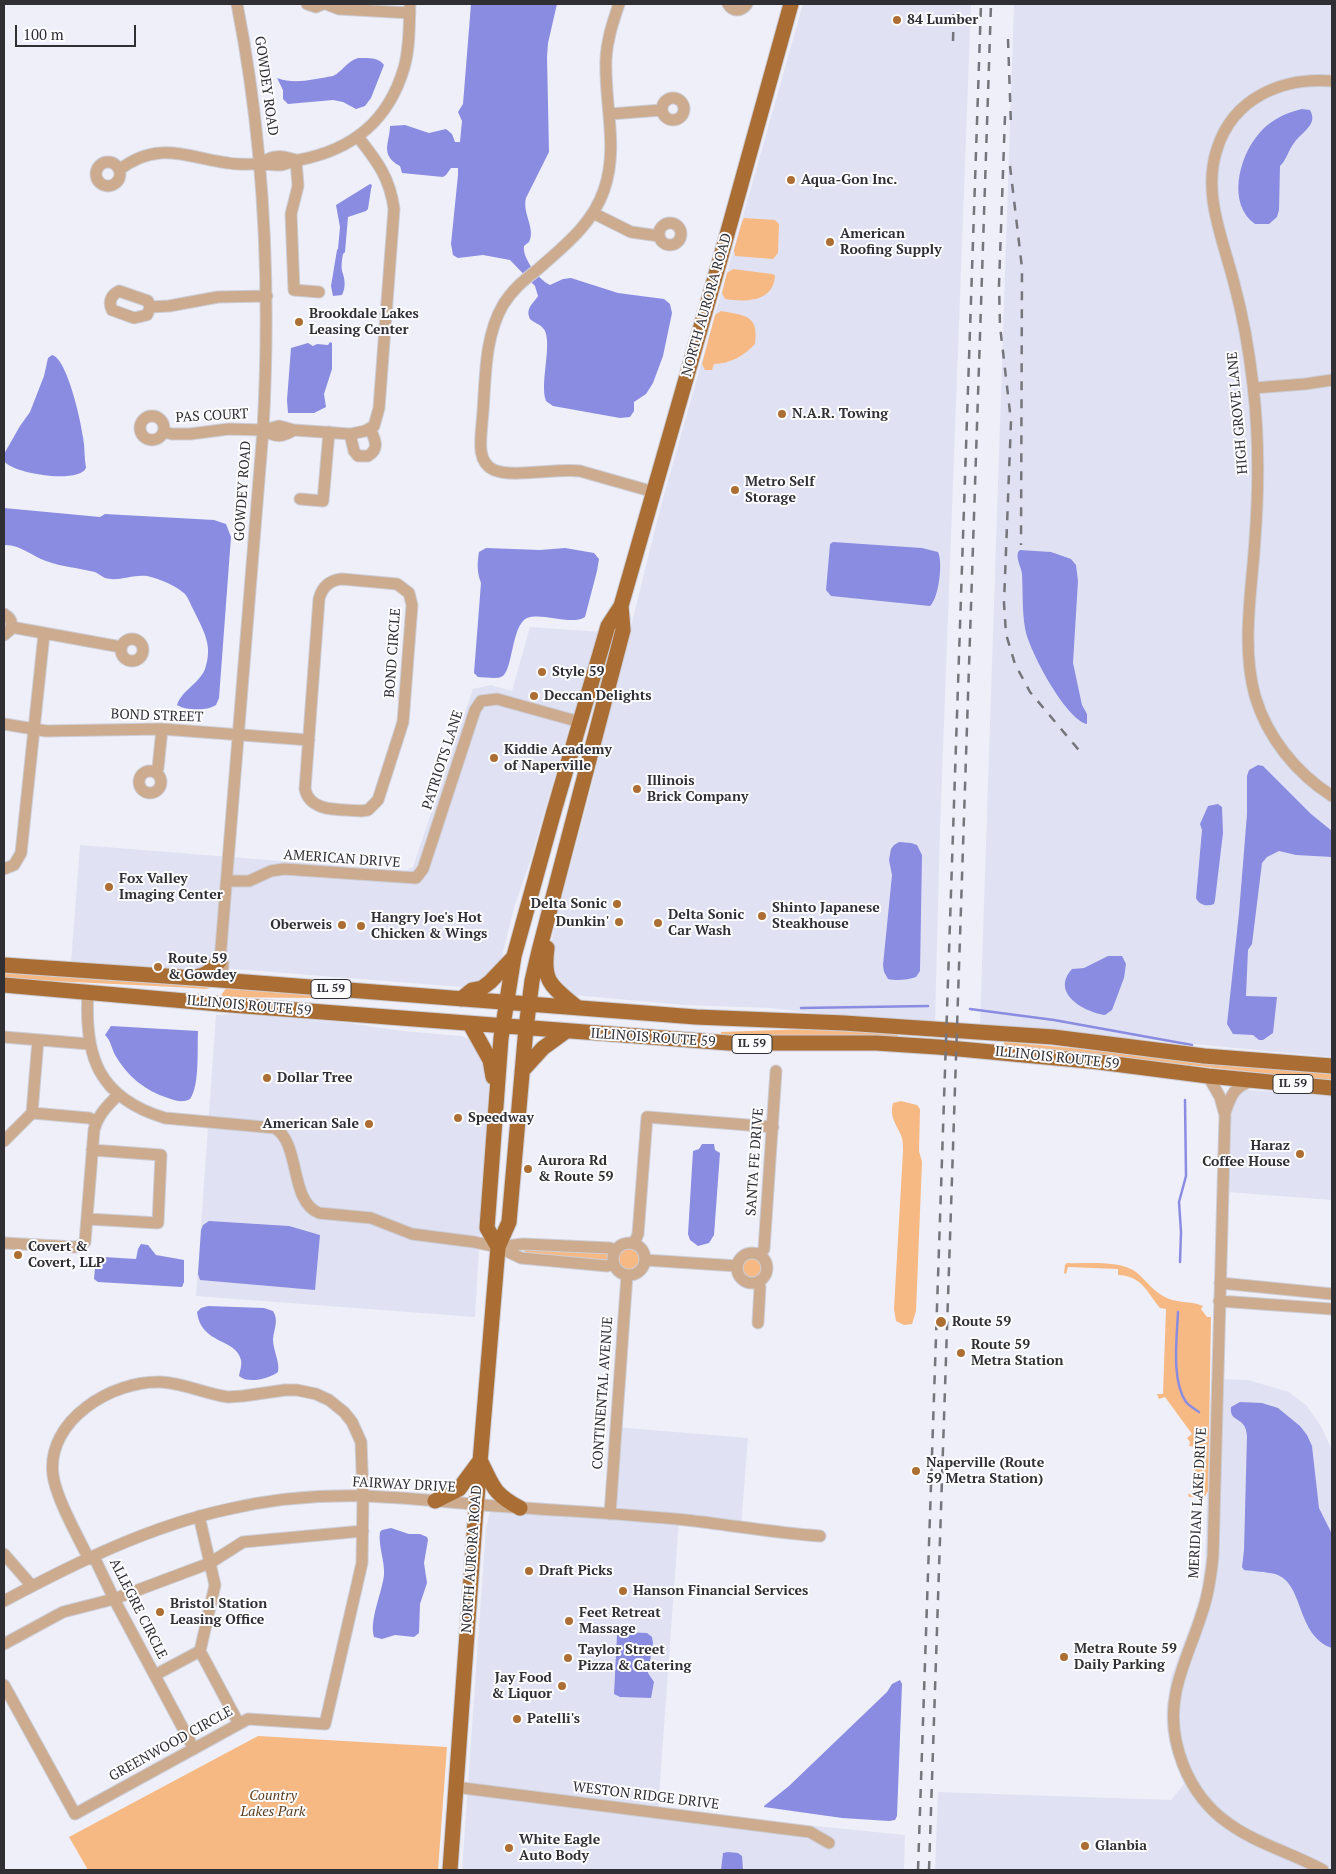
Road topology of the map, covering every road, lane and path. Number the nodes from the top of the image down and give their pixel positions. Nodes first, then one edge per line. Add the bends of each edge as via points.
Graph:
1 (237, 4) edge
2 (307, 4) edge
3 (324, 4) edge
4 (619, 4) edge
5 (728, 4) edge
6 (747, 4) edge
7 (791, 4) edge
8 (410, 8) edge
9 (1332, 81) edge
10 (662, 110) dead end
11 (610, 114) junction
12 (358, 137) junction
13 (296, 160) junction
14 (261, 163) junction
15 (119, 170) dead end
16 (593, 213) junction
17 (659, 236) dead end
18 (319, 292) dead end
19 (267, 296) junction
20 (150, 307) dead end
21 (1332, 380) edge
22 (1254, 388) junction
23 (370, 429) junction
24 (262, 430) junction
25 (164, 432) dead end
26 (329, 432) junction
27 (350, 434) junction
28 (654, 492) junction
29 (300, 499) dead end
30 (621, 606) junction
31 (4, 614) edge
32 (8, 631) edge
33 (44, 634) junction
34 (121, 647) dead end
35 (580, 722) junction
36 (4, 724) edge
37 (162, 729) junction
38 (34, 730) junction
39 (239, 734) junction
40 (309, 740) junction
41 (156, 773) dead end
42 (1332, 796) edge
43 (4, 869) edge
44 (424, 869) joint
45 (227, 881) junction
46 (554, 895) junction
47 (514, 956) junction
48 (220, 960) junction
49 (4, 965) edge
50 (194, 978) junction
51 (222, 980) junction
52 (4, 985) edge
53 (88, 992) junction
54 (461, 999) junction
55 (506, 1002) junction
56 (207, 1003) junction
57 (529, 1004) junction
58 (578, 1008) junction
59 (470, 1024) junction
60 (502, 1026) junction
61 (526, 1028) junction
62 (565, 1032) junction
63 (4, 1037) edge
64 (38, 1040) junction
65 (89, 1044) junction
66 (1332, 1066) edge
67 (522, 1071) junction
68 (776, 1071) dead end
69 (1208, 1076) junction
70 (1254, 1081) junction
71 (1332, 1088) edge
72 (497, 1092) junction
73 (118, 1095) junction
74 (32, 1112) junction
75 (1225, 1115) junction
76 (96, 1121) junction
77 (773, 1127) junction
78 (4, 1141) edge
79 (92, 1150) junction
80 (88, 1219) junction
81 (4, 1243) edge
82 (634, 1244) junction
83 (498, 1247) junction
84 (760, 1255) junction
85 (614, 1258) junction
86 (645, 1260) junction
87 (737, 1266) junction
88 (627, 1275) junction
89 (757, 1282) junction
90 (1220, 1283) junction
91 (1332, 1294) edge
92 (1219, 1301) junction
93 (1332, 1309) edge
94 (758, 1323) dead end
95 (480, 1460) junction
96 (364, 1496) junction
97 (435, 1501) junction
98 (476, 1504) junction
99 (520, 1508) junction
100 (610, 1514) junction
101 (199, 1516) junction
102 (362, 1531) junction
103 (820, 1536) dead end
104 (4, 1554) edge
105 (91, 1558) junction
106 (210, 1563) junction
107 (32, 1586) junction
108 (114, 1599) junction
109 (4, 1601) edge
110 (4, 1644) edge
111 (200, 1651) junction
112 (155, 1675) junction
113 (4, 1685) edge
114 (239, 1724) junction
115 (194, 1749) junction
116 (455, 1787) junction
117 (830, 1843) dead end
118 (450, 1870) edge
119 (1324, 1870) edge

1 - 14 street, GOWDEY ROAD via 249,63
2 - 3 street via 316,7
3 - 8 street via 339,9
4 - 11 street via 609,34 606,59
5 - 6 street via 738,10
7 - 28 main road, NORTH AURORA ROAD
8 - 12 street via 407,55 399,81 383,110
9 - 22 street, HIGH GROVE LANE via 1303,80 1257,96 1229,124 1212,164 1212,198 1244,324
10 - 11 street
11 - 16 street via 610,166 604,190
12 - 13 street via 328,153
12 - 23 street via 388,180 394,209 379,408 377,421
13 - 14 street via 278,165
13 - 18 street via 298,186 291,214 294,290
14 - 15 street via 227,163 168,152 132,160
14 - 19 street, GOWDEY ROAD
16 - 17 street via 631,232
16 - 28 street via 573,238 520,284 503,305 489,341 481,451 484,462 492,470 504,473 580,470
19 - 20 street via 218,297
19 - 24 street, GOWDEY ROAD
21 - 22 street
22 - 42 street, HIGH GROVE LANE via 1259,472 1248,636 1251,678 1261,713 1278,743 1305,775
23 - 27 street
23 - 27 street via 376,445 368,456 358,456
24 - 25 street, PAS COURT via 229,429 190,434
24 - 26 street, PAS COURT via 274,436 294,430
24 - 39 street, GOWDEY ROAD
26 - 27 street, PAS COURT
26 - 29 street via 323,500
28 - 30 main road, NORTH AURORA ROAD
30 - 35 main road, NORTH AURORA ROAD via 608,626
30 - 46 main road, NORTH AURORA ROAD via 622,630
31 - 32 street via 10,620
32 - 33 street
33 - 34 street
33 - 38 street
35 - 44 street, PATRIOTS LANE via 496,699 481,701 475,710
35 - 47 main road, NORTH AURORA ROAD
36 - 38 street, BOND STREET
37 - 38 street, BOND STREET
37 - 39 street, BOND STREET
37 - 41 street
38 - 43 street via 21,853 14,864
39 - 40 street, BOND STREET
39 - 45 street, GOWDEY ROAD
40 - 40 street, BOND CIRCLE via 322,589 331,581 342,578 401,585 409,593 412,604 404,716 381,792 373,806 361,811 314,804 305,789
44 - 45 street, AMERICAN DRIVE via 412,879 284,870 271,871 249,882
45 - 48 street, GOWDEY ROAD
46 - 57 main road, NORTH AURORA ROAD via 537,956
46 - 58 main road via 545,963 547,975 555,990
47 - 54 main road via 490,982
47 - 55 main road, NORTH AURORA ROAD
48 - 50 main road via 205,975
48 - 51 street, GOWDEY ROAD via 223,963
49 - 50 main road, ILLINOIS ROUTE 59 / IL 59
50 - 51 main road, ILLINOIS ROUTE 59 / IL 59
51 - 54 main road, ILLINOIS ROUTE 59 / IL 59
51 - 56 main road
52 - 53 main road, ILLINOIS ROUTE 59 / IL 59
53 - 56 main road, ILLINOIS ROUTE 59 / IL 59
53 - 65 street
54 - 55 main road, ILLINOIS ROUTE 59 / IL 59
55 - 57 main road, ILLINOIS ROUTE 59 / IL 59
55 - 60 main road, NORTH AURORA ROAD
56 - 59 main road, ILLINOIS ROUTE 59 / IL 59
57 - 58 main road, ILLINOIS ROUTE 59 / IL 59
57 - 61 main road, NORTH AURORA ROAD
58 - 66 main road, ILLINOIS ROUTE 59 / IL 59 via 1053,1037 1204,1056
59 - 60 main road, ILLINOIS ROUTE 59 / IL 59
59 - 72 main road via 490,1060
60 - 61 main road, ILLINOIS ROUTE 59 / IL 59
60 - 72 main road, NORTH AURORA ROAD
61 - 62 main road, ILLINOIS ROUTE 59 / IL 59
61 - 67 main road, NORTH AURORA ROAD
62 - 67 main road via 543,1048
62 - 69 main road, ILLINOIS ROUTE 59 / IL 59 via 729,1043 905,1044
63 - 64 street
64 - 65 street
64 - 74 street
65 - 73 street via 102,1075
67 - 83 main road, NORTH AURORA ROAD via 509,1222
68 - 77 street, SANTA FE DRIVE
69 - 70 main road, ILLINOIS ROUTE 59 / IL 59
69 - 75 street, MERIDIAN LAKE DRIVE via 1220,1097
70 - 71 main road, ILLINOIS ROUTE 59 / IL 59
70 - 75 street, MERIDIAN LAKE DRIVE via 1242,1084 1234,1092
72 - 83 main road, NORTH AURORA ROAD via 487,1228
73 - 76 street
73 - 83 street via 148,1113 165,1118 269,1127 281,1132 305,1201 313,1211 371,1218 423,1236
74 - 76 street
74 - 78 street
75 - 90 street, MERIDIAN LAKE DRIVE
76 - 79 street
77 - 82 street via 647,1117 638,1234
77 - 84 street, SANTA FE DRIVE via 764,1249
79 - 80 street
79 - 80 street via 161,1155 158,1223
80 - 81 street via 85,1242 80,1247
82 - 85 street via 621,1245
82 - 86 street via 642,1250
83 - 85 street via 521,1258 607,1266
83 - 85 street via 526,1244 610,1248
83 - 95 main road, NORTH AURORA ROAD
84 - 87 street via 745,1254
84 - 89 street via 767,1267
85 - 88 street via 619,1271
86 - 87 street
86 - 88 street via 640,1270
87 - 89 street via 742,1280
88 - 100 street, CONTINENTAL AVENUE
89 - 94 street via 760,1288
90 - 91 street
90 - 92 street, MERIDIAN LAKE DRIVE
92 - 93 street
92 - 119 street, MERIDIAN LAKE DRIVE via 1213,1556 1207,1596 1175,1694 1175,1735 1189,1779 1219,1816 1250,1837
95 - 97 main road via 459,1489
95 - 98 main road, NORTH AURORA ROAD
95 - 99 main road via 496,1492
96 - 97 street, FAIRWAY DRIVE
96 - 101 street, FAIRWAY DRIVE via 272,1501
96 - 102 street, GREENWOOD CIRCLE
96 - 105 street, ALLEGRE CIRCLE via 359,1436 344,1412 328,1400 297,1390 228,1397 171,1382 122,1387 98,1399 78,1415 60,1438 54,1455 53,1476 57,1492
97 - 98 street, FAIRWAY DRIVE
98 - 99 street, FAIRWAY DRIVE
98 - 116 main road, NORTH AURORA ROAD
99 - 100 street, FAIRWAY DRIVE
100 - 103 street, FAIRWAY DRIVE
101 - 105 street, FAIRWAY DRIVE via 138,1537
101 - 106 street
102 - 106 street via 243,1542
102 - 114 street, GREENWOOD CIRCLE via 362,1563 325,1724 248,1719
104 - 107 street
105 - 107 street, FAIRWAY DRIVE
105 - 108 street, ALLEGRE CIRCLE
106 - 108 street
106 - 111 street via 215,1585
107 - 109 street, FAIRWAY DRIVE
108 - 110 street via 63,1612
108 - 112 street, ALLEGRE CIRCLE
111 - 112 street, ALLEGRE CIRCLE
111 - 114 street
112 - 115 street, ALLEGRE CIRCLE
113 - 115 street, GREENWOOD CIRCLE via 75,1814
114 - 115 street, GREENWOOD CIRCLE
116 - 117 street, WESTON RIDGE DRIVE via 810,1832
116 - 118 main road, NORTH AURORA ROAD

